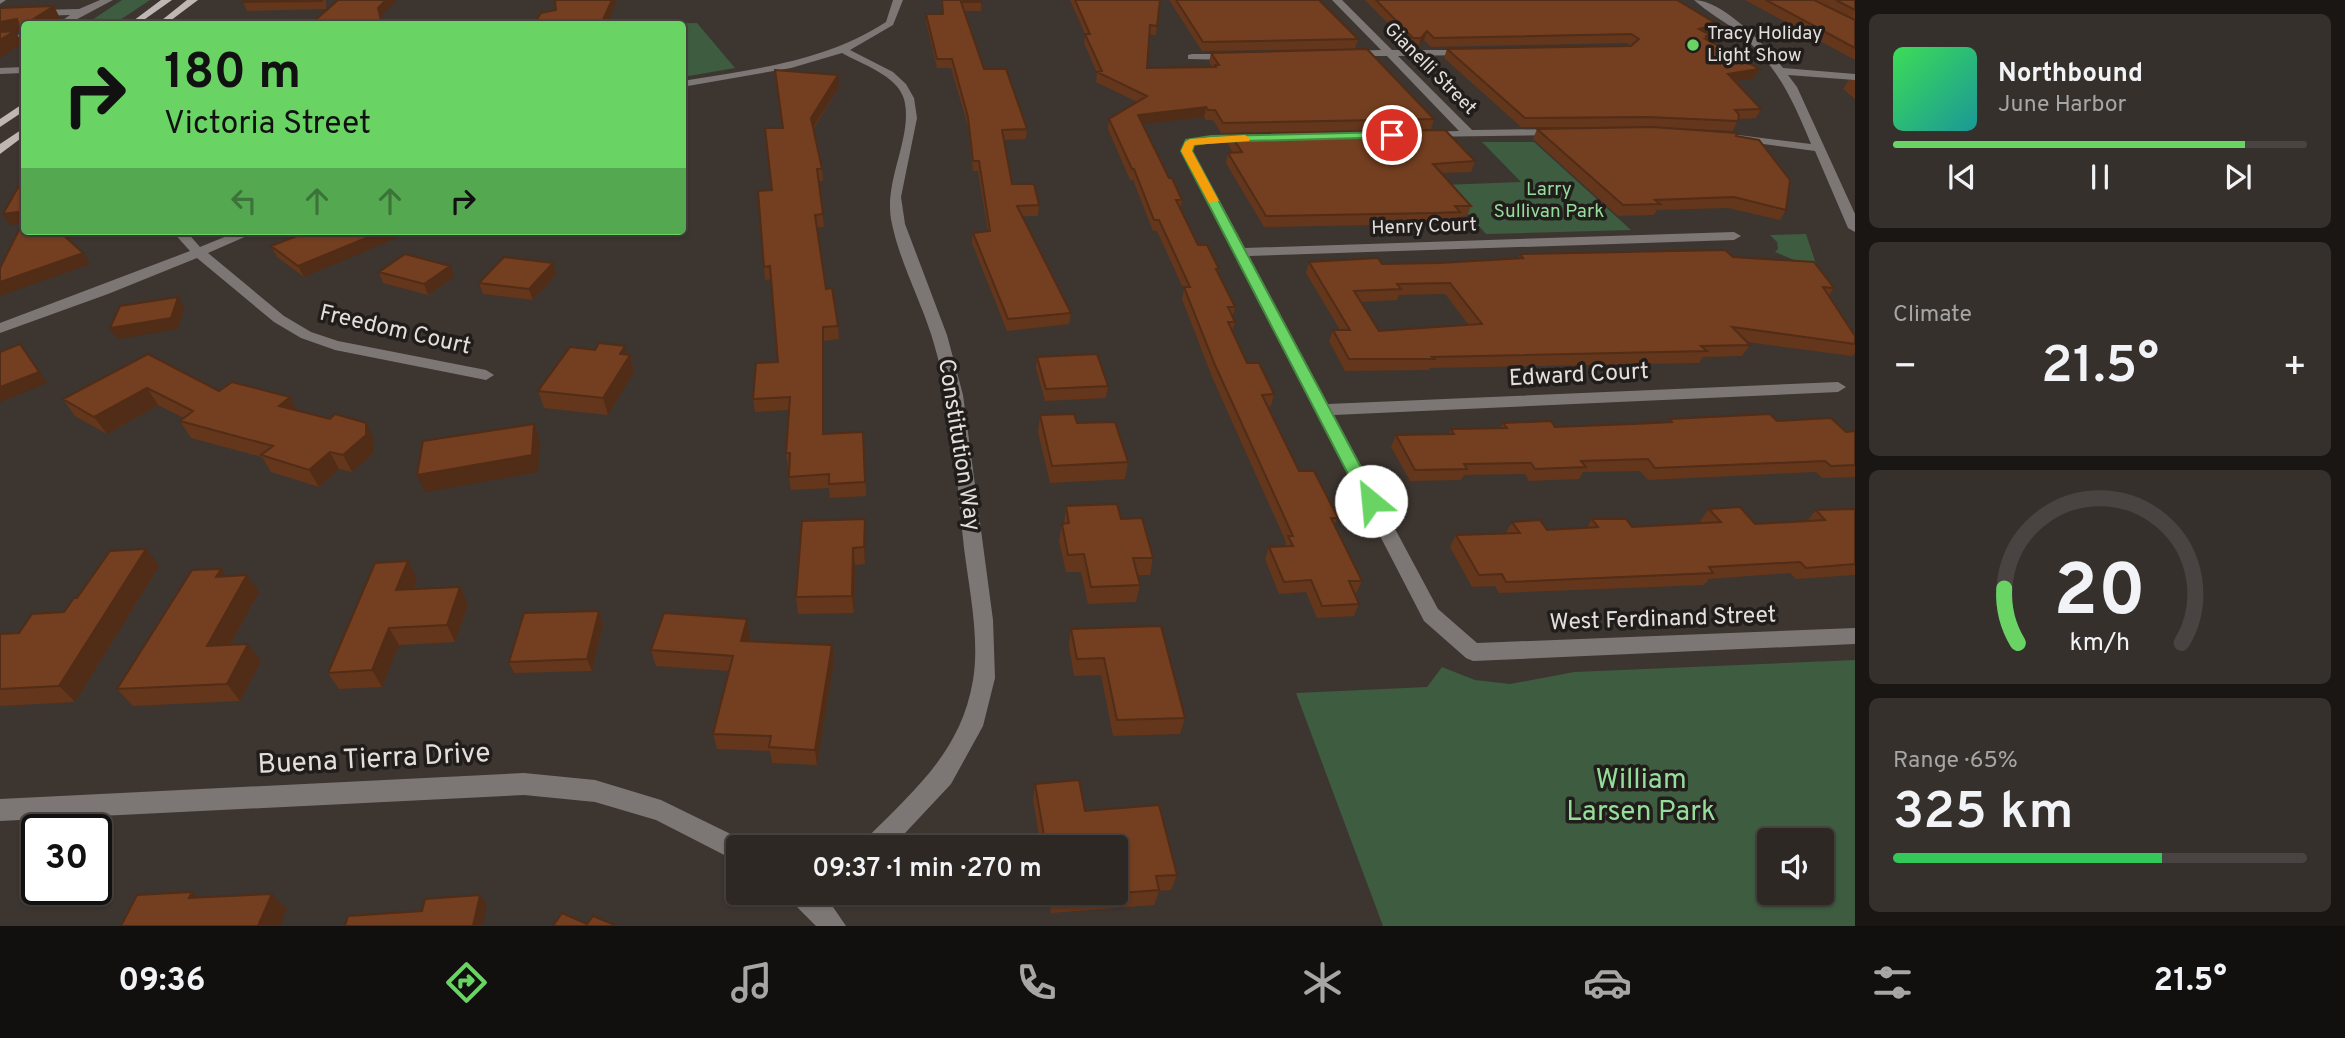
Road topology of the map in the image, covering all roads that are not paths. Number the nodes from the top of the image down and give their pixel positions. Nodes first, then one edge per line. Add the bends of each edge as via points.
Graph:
1 (20, 0) edge
2 (108, 0) edge
3 (167, 0) edge
4 (193, 0) edge
5 (898, 0) edge
6 (1337, 0) edge
7 (1699, 0) edge
8 (81, 12) junction
9 (0, 13) edge
10 (67, 21) edge
11 (139, 21) edge
12 (165, 21) edge
13 (21, 37) edge
14 (0, 40) edge
15 (843, 50) junction
16 (1487, 52) edge
17 (1390, 53) junction
18 (1337, 54) edge
19 (1245, 56) edge
20 (1192, 57) dead end
21 (21, 70) edge
22 (0, 71) edge
23 (1781, 71) junction
24 (1855, 78) edge
25 (0, 79) edge
26 (21, 79) edge
27 (686, 83) edge
28 (21, 108) edge
29 (0, 124) edge
30 (1565, 132) edge
31 (21, 133) edge
32 (1469, 134) junction
33 (1415, 135) edge
34 (1711, 135) edge
35 (1266, 138) edge
36 (1819, 148) junction
37 (0, 150) edge
38 (1855, 228) edge
39 (182, 235) edge
40 (240, 235) edge
41 (1734, 236) dead end
42 (197, 251) junction
43 (1241, 252) junction
44 (0, 328) edge
45 (486, 375) dead end
46 (1838, 387) dead end
47 (1322, 410) junction
48 (1855, 636) edge
49 (0, 810) edge
50 (886, 835) edge
51 (726, 844) edge
52 (820, 905) edge
53 (833, 926) edge

1 - 9 street
2 - 8 street
3 - 11 main road
4 - 12 main road
5 - 15 street via 890,23
6 - 17 street, Gianelli Street
7 - 23 street via 1735,24
8 - 9 street
8 - 10 street
13 - 14 street
15 - 27 street
15 - 50 street, Constitution Way via 889,74 909,98 911,118 895,197 898,224 939,335 955,395 984,620 984,678 972,726 943,777
16 - 17 street
17 - 18 street
17 - 32 street, Gianelli Street
19 - 20 street
21 - 22 street
23 - 24 street
23 - 36 street
25 - 26 street
28 - 29 main road
30 - 32 street
31 - 37 main road
32 - 33 street
34 - 36 street
35 - 43 street via 1190,142 1187,151
36 - 38 street
39 - 42 street, Freedom Court
40 - 42 street
41 - 43 street, Henry Court
42 - 44 street
42 - 45 street, Freedom Court via 279,319 306,335
43 - 47 street
46 - 47 street, Edward Court
47 - 48 street, West Ferdinand Street via 1431,615 1473,652
49 - 51 street, Buena Tierra Drive via 524,784 595,791 661,811
52 - 53 street

